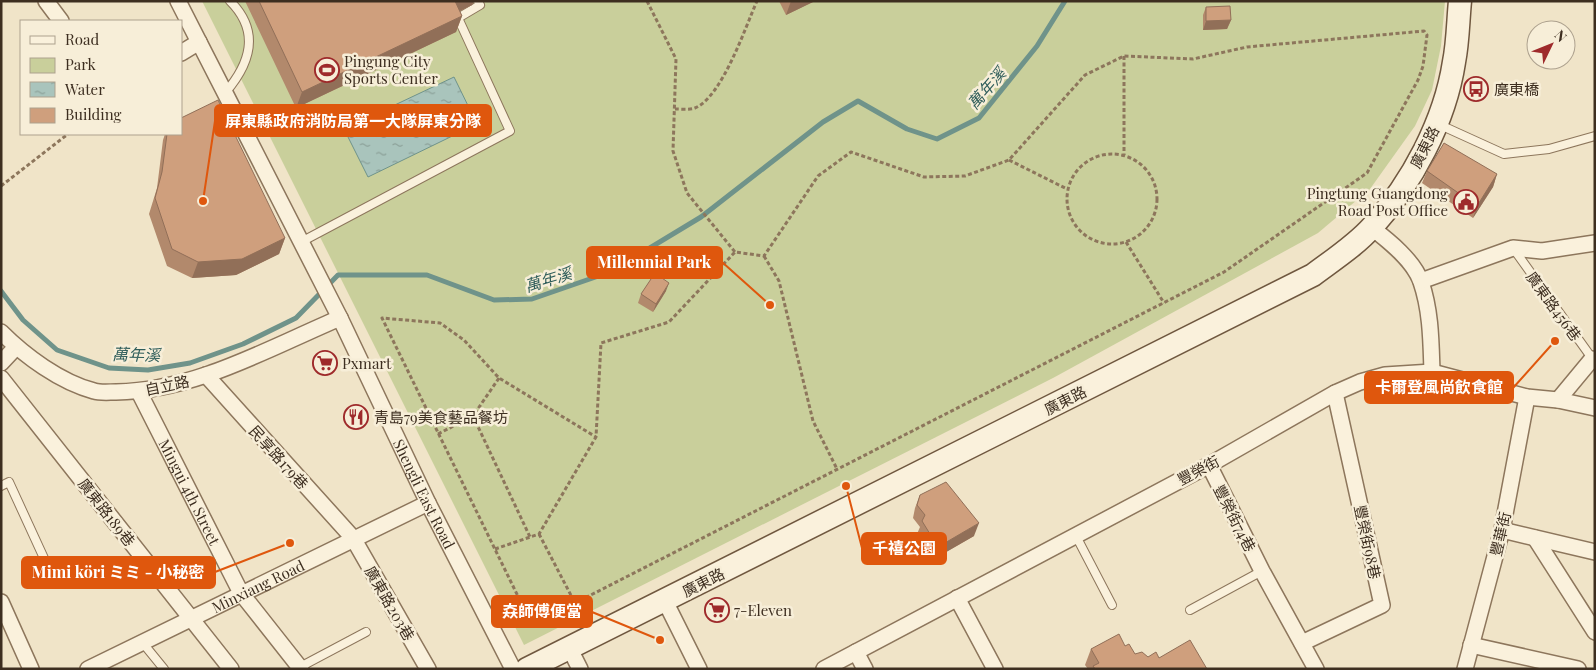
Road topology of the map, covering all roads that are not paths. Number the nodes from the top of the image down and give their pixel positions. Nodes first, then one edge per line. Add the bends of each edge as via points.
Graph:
1 (46, 1) edge
2 (178, 1) edge
3 (230, 1) edge
4 (478, 1) edge
5 (1460, 1) edge
6 (60, 20) edge
7 (199, 42) junction
8 (182, 52) edge
9 (225, 93) junction
10 (1436, 124) junction
11 (1595, 136) edge
12 (1372, 228) junction
13 (301, 242) junction
14 (1595, 243) edge
15 (1513, 248) junction
16 (1421, 281) junction
17 (340, 318) junction
18 (1, 332) edge
19 (16, 347) junction
20 (1593, 361) edge
21 (1, 363) edge
22 (1432, 372) junction
23 (206, 375) junction
24 (1, 378) edge
25 (139, 392) junction
26 (1336, 393) junction
27 (1527, 397) junction
28 (1558, 400) junction
29 (1595, 408) edge
30 (1209, 465) junction
31 (1, 486) edge
32 (428, 503) junction
33 (1502, 530) junction
34 (1076, 536) junction
35 (353, 538) junction
36 (1535, 538) junction
37 (1595, 552) edge
38 (1262, 571) junction
39 (54, 580) dead end
40 (241, 593) junction
41 (957, 598) junction
42 (665, 601) junction
43 (1, 602) edge
44 (1112, 605) dead end
45 (1190, 610) dead end
46 (190, 618) junction
47 (366, 632) dead end
48 (1595, 632) edge
49 (142, 642) junction
50 (1302, 643) junction
51 (1471, 644) junction
52 (569, 647) junction
53 (856, 652) junction
54 (301, 668) edge
55 (31, 669) edge
56 (88, 669) edge
57 (164, 669) edge
58 (231, 669) edge
59 (428, 669) edge
60 (513, 669) edge
61 (527, 669) edge
62 (580, 669) edge
63 (699, 669) edge
64 (824, 669) edge
65 (865, 669) edge
66 (995, 669) edge
67 (1316, 669) edge
68 (1464, 669) edge
69 (1578, 669) edge

1 - 6 street
2 - 7 street
3 - 9 lane via 249,31 249,54 240,76
4 - 13 lane via 480,5 458,18 510,131
5 - 10 street, 廣東路 via 1454,62
7 - 8 street
7 - 9 street
9 - 13 street
10 - 11 lane via 1504,154 1549,149
10 - 12 street, 廣東路 via 1403,186
12 - 16 street via 1390,243
12 - 42 street, 廣東路 via 1314,275
13 - 17 street, Shengli East Road
14 - 15 street, 廣東路456巷 via 1542,251
15 - 16 street, 廣東路456巷
15 - 20 lane, 廣東路456巷
16 - 22 street via 1429,318
17 - 23 street, 自立路
17 - 32 street, Shengli East Road
18 - 19 street, 自立路
19 - 21 street
19 - 25 street, 自立路 via 50,372 94,392
20 - 28 street
22 - 26 street, 豐榮街 via 1385,375
22 - 27 street, 豐榮街
23 - 25 street, 自立路
23 - 35 street, 民享路179巷
24 - 46 street, 廣東路189巷
25 - 40 street, Mingui 4th Street
26 - 30 street, 豐榮街
26 - 50 street, 豐榮街98巷 via 1382,605
27 - 28 street, 豐榮街
27 - 33 street, 豐華街
28 - 29 street, 豐榮街
30 - 34 street, 豐榮街
30 - 38 street, 豐榮街74巷
31 - 39 lane via 9,482
32 - 35 street, Minxiang Road
32 - 60 street, Shengli East Road
33 - 36 street
33 - 51 street, 豐華街
34 - 41 street, 豐榮街
34 - 44 lane
35 - 40 street, Minxiang Road
35 - 59 street, 廣東路203巷
36 - 37 street
36 - 48 street
38 - 45 lane
38 - 50 street, 豐榮街74巷
40 - 46 street, Minxiang Road
40 - 54 street, Mingui 4th Street
41 - 53 street, 豐榮街
41 - 66 street
42 - 52 street, 廣東路
42 - 63 street
43 - 55 street
46 - 49 street, Minxiang Road
46 - 58 street, 廣東路189巷
47 - 54 lane
49 - 56 street, Minxiang Road
49 - 57 lane
50 - 67 street, 豐榮街74巷
51 - 68 street, 豐華街
51 - 69 street
52 - 61 street, 廣東路
52 - 62 street
53 - 64 street, 豐榮街
53 - 65 street

